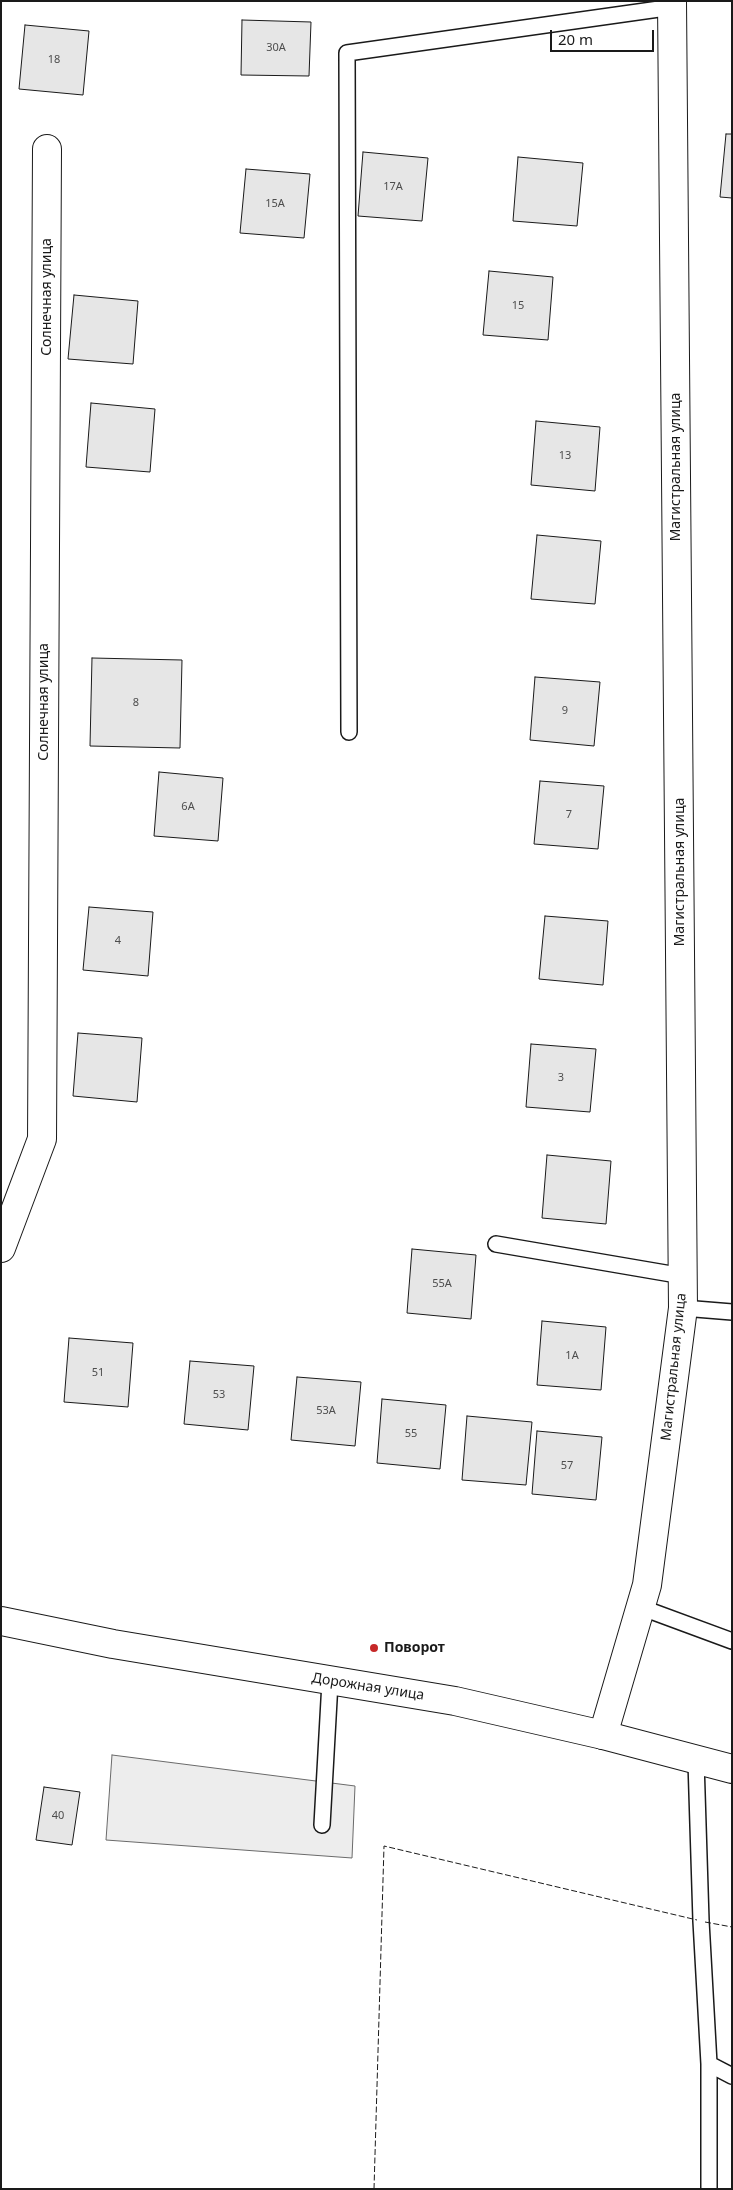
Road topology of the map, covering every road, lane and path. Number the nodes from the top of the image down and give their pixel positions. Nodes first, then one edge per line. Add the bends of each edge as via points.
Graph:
1 (672, 4) edge
2 (47, 149) dead end
3 (349, 732) dead end
4 (496, 1244) dead end
5 (1, 1248) edge
6 (683, 1276) junction
7 (683, 1308) junction
8 (732, 1312) edge
9 (640, 1607) junction
10 (1, 1621) edge
11 (732, 1641) edge
12 (330, 1682) junction
13 (603, 1735) junction
14 (696, 1761) junction
15 (732, 1769) edge
16 (322, 1825) dead end
17 (709, 2064) junction
18 (732, 2076) edge
19 (709, 2189) edge

1 - 3 lane via 347,53
1 - 6 street, Магистральная улица
2 - 5 street, Солнечная улица via 42,1139
4 - 6 lane
6 - 7 street, Магистральная улица
7 - 8 lane
7 - 9 street, Магистральная улица via 647,1585
9 - 11 lane
9 - 13 street, Магистральная улица
10 - 12 street, Дорожная улица
12 - 13 street, Дорожная улица via 455,1701
12 - 16 lane
13 - 14 street, Дорожная улица
14 - 15 street, Дорожная улица
14 - 17 lane
17 - 18 lane
17 - 19 lane

